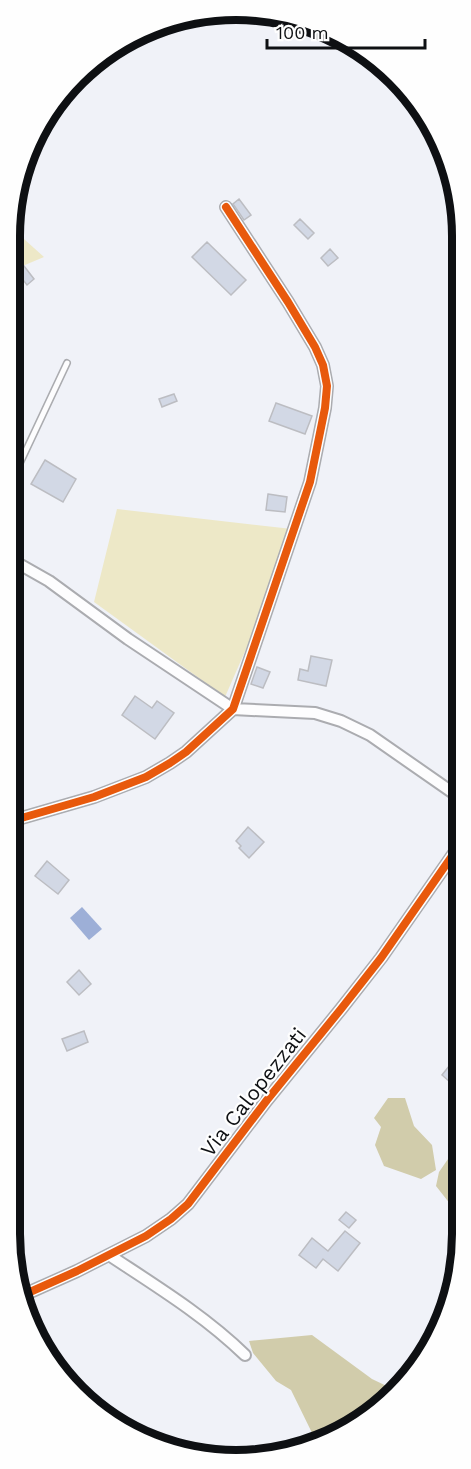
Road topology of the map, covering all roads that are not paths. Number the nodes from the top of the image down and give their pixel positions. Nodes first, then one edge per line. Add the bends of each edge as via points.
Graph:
1 (226, 207) dead end
2 (67, 363) dead end
3 (20, 463) edge
4 (20, 565) edge
5 (233, 708) junction
6 (452, 792) edge
7 (20, 818) edge
8 (452, 856) edge
9 (110, 1255) junction
10 (28, 1293) edge
11 (245, 1355) dead end

1 - 5 street via 315,347 327,386 309,488
2 - 3 lane
4 - 5 street
5 - 6 street via 315,713 341,721 370,735
5 - 7 street via 178,758 146,777
8 - 9 street, Via Calopezzati via 381,957 188,1204 161,1226
9 - 10 street, Via Calopezzati
9 - 11 street via 211,1324

